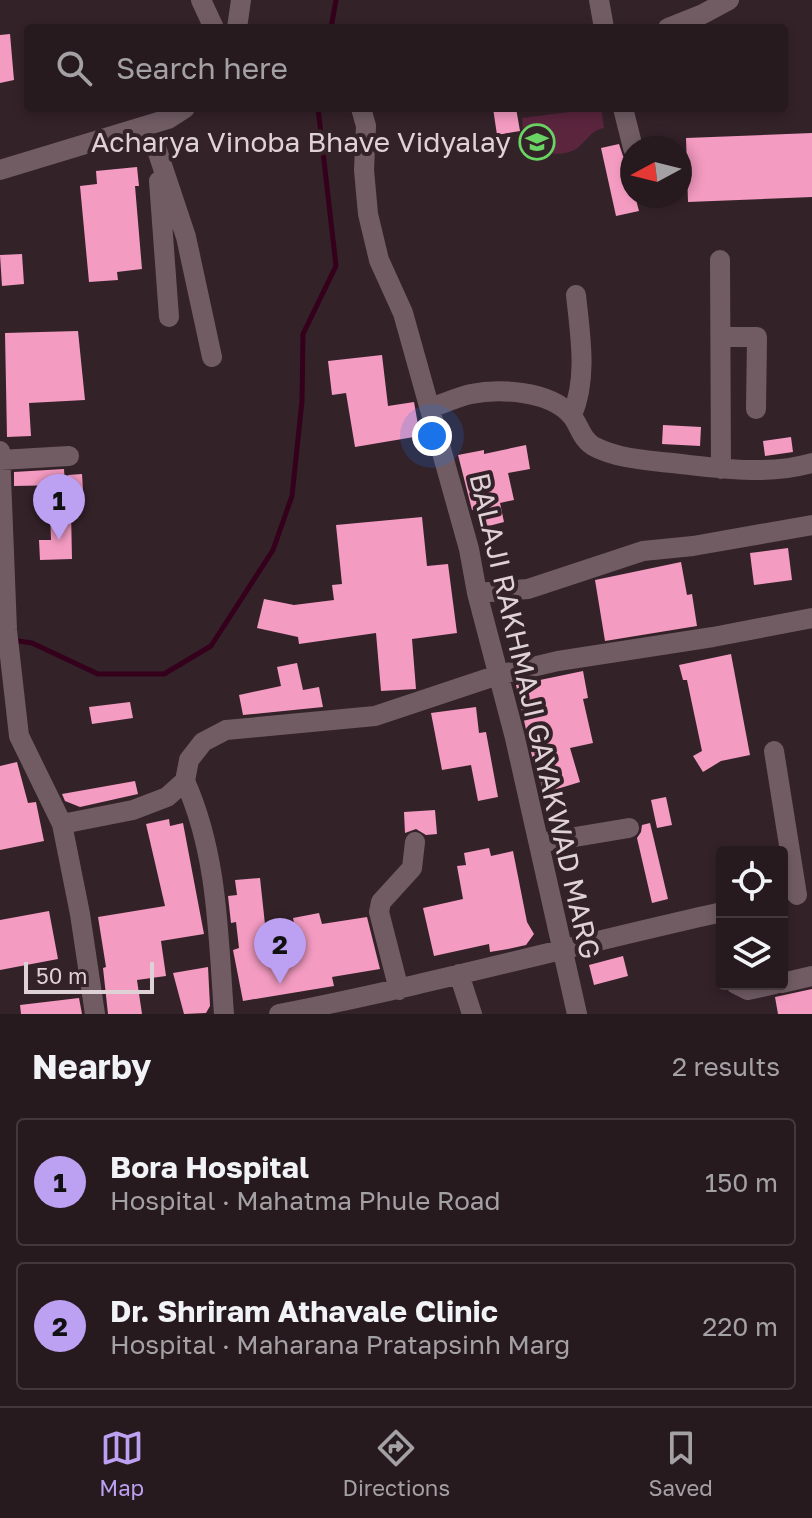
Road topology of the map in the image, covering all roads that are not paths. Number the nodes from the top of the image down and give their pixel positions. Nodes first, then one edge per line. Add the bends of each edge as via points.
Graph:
1 (201, 0) edge
2 (241, 0) edge
3 (599, 0) edge
4 (726, 1) edge
5 (212, 24) edge
6 (238, 24) edge
7 (603, 24) edge
8 (677, 24) edge
9 (177, 112) edge
10 (362, 112) edge
11 (624, 112) edge
12 (154, 123) junction
13 (630, 136) edge
14 (156, 147) junction
15 (0, 170) edge
16 (720, 260) dead end
17 (576, 295) dead end
18 (169, 317) dead end
19 (721, 337) junction
20 (212, 357) dead end
21 (430, 408) junction
22 (756, 409) dead end
23 (572, 415) junction
24 (0, 451) edge
25 (69, 456) dead end
26 (0, 460) edge
27 (812, 463) edge
28 (721, 469) junction
29 (1, 520) edge
30 (812, 525) edge
31 (477, 593) junction
32 (812, 618) edge
33 (498, 675) junction
34 (10, 739) edge
35 (774, 751) dead end
36 (185, 781) junction
37 (62, 824) junction
38 (629, 828) dead end
39 (415, 842) dead end
40 (539, 843) junction
41 (797, 895) edge
42 (716, 920) edge
43 (563, 948) junction
44 (459, 974) junction
45 (812, 976) edge
46 (788, 982) edge
47 (399, 990) junction
48 (95, 1014) edge
49 (224, 1014) edge
50 (279, 1014) edge
51 (472, 1014) edge
52 (577, 1014) edge

1 - 5 street
2 - 6 street
3 - 7 street
4 - 8 street
9 - 12 street
10 - 21 street, BALAJI RAKHMAJI GAYAKWAD MARG via 368,214
11 - 13 street
12 - 14 street
12 - 15 street
14 - 18 street
14 - 20 street via 186,237
16 - 19 street
17 - 23 street via 581,394
19 - 22 street via 757,337
19 - 28 street
21 - 23 street via 470,394 496,392 539,398
21 - 31 street, BALAJI RAKHMAJI GAYAKWAD MARG
23 - 28 street via 590,445 608,453
24 - 26 street
25 - 26 street
26 - 29 street
27 - 28 street
29 - 34 street via 12,681
30 - 31 street via 643,551 528,589
31 - 33 street, BALAJI RAKHMAJI GAYAKWAD MARG
32 - 33 street
33 - 36 street via 375,716 226,730 203,742 189,760
33 - 40 street, BALAJI RAKHMAJI GAYAKWAD MARG
34 - 37 street
35 - 41 street
36 - 37 street via 167,797 133,810
36 - 49 street via 199,811 215,888
37 - 48 street
38 - 40 street
39 - 47 street via 412,868 381,902 379,912
40 - 43 street, BALAJI RAKHMAJI GAYAKWAD MARG
42 - 43 street
43 - 44 street
43 - 52 street, BALAJI RAKHMAJI GAYAKWAD MARG
44 - 47 street
44 - 51 street
45 - 46 street
47 - 50 street

